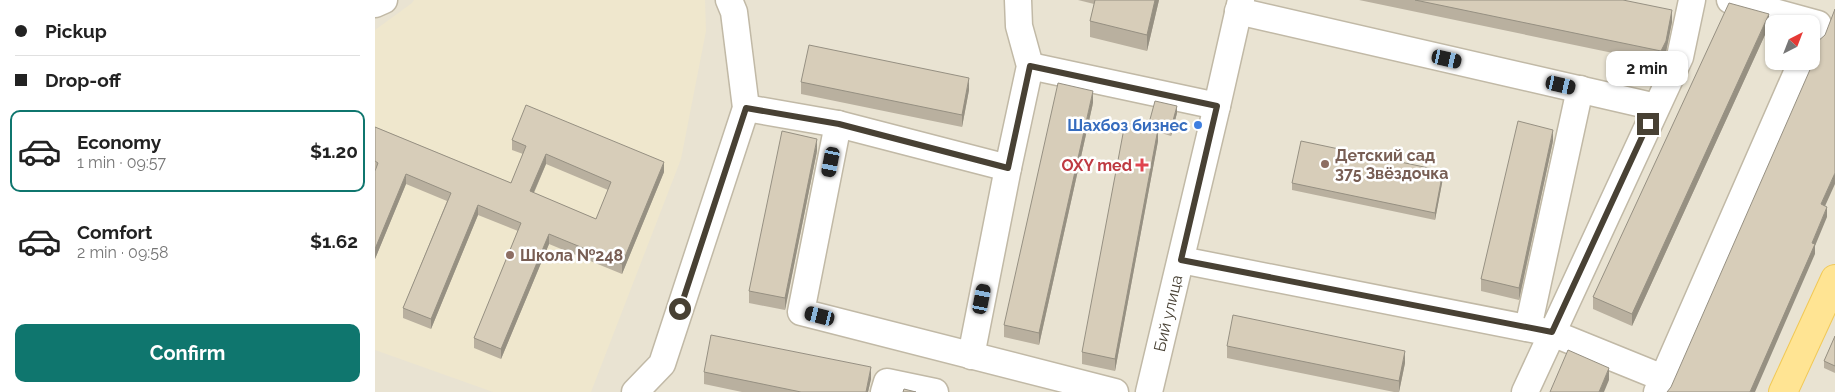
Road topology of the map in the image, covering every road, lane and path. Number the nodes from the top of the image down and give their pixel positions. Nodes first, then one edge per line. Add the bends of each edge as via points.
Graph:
1 (384, 0) edge
2 (729, 0) edge
3 (1018, 0) edge
4 (1692, 0) edge
5 (1730, 0) edge
6 (375, 4) edge
7 (1239, 6) edge
8 (1785, 15) edge
9 (1030, 66) junction
10 (1798, 70) edge
11 (1580, 89) junction
12 (1217, 106) junction
13 (1656, 106) junction
14 (746, 108) junction
15 (839, 124) junction
16 (1008, 168) junction
17 (1181, 260) junction
18 (1835, 278) edge
19 (1540, 330) junction
20 (971, 356) junction
21 (1660, 385) edge
22 (635, 392) edge
23 (885, 392) edge
24 (935, 392) edge
25 (1115, 392) edge
26 (1149, 392) edge
27 (1525, 392) edge
28 (1783, 392) edge

1 - 6 street
2 - 14 street via 734,12
3 - 9 street via 1019,26
4 - 13 street via 1680,57
5 - 8 street
7 - 11 street
7 - 12 street, Бий улица
9 - 12 street
9 - 16 street
10 - 21 street
11 - 13 street
11 - 19 street
12 - 17 street, Бий улица
13 - 19 street
14 - 15 street
14 - 22 street via 662,364
15 - 16 street
15 - 20 street via 801,312
16 - 20 street
17 - 19 street
17 - 26 street, Бий улица
18 - 28 main road
19 - 21 street
19 - 27 street
20 - 25 street
23 - 24 street via 887,382

